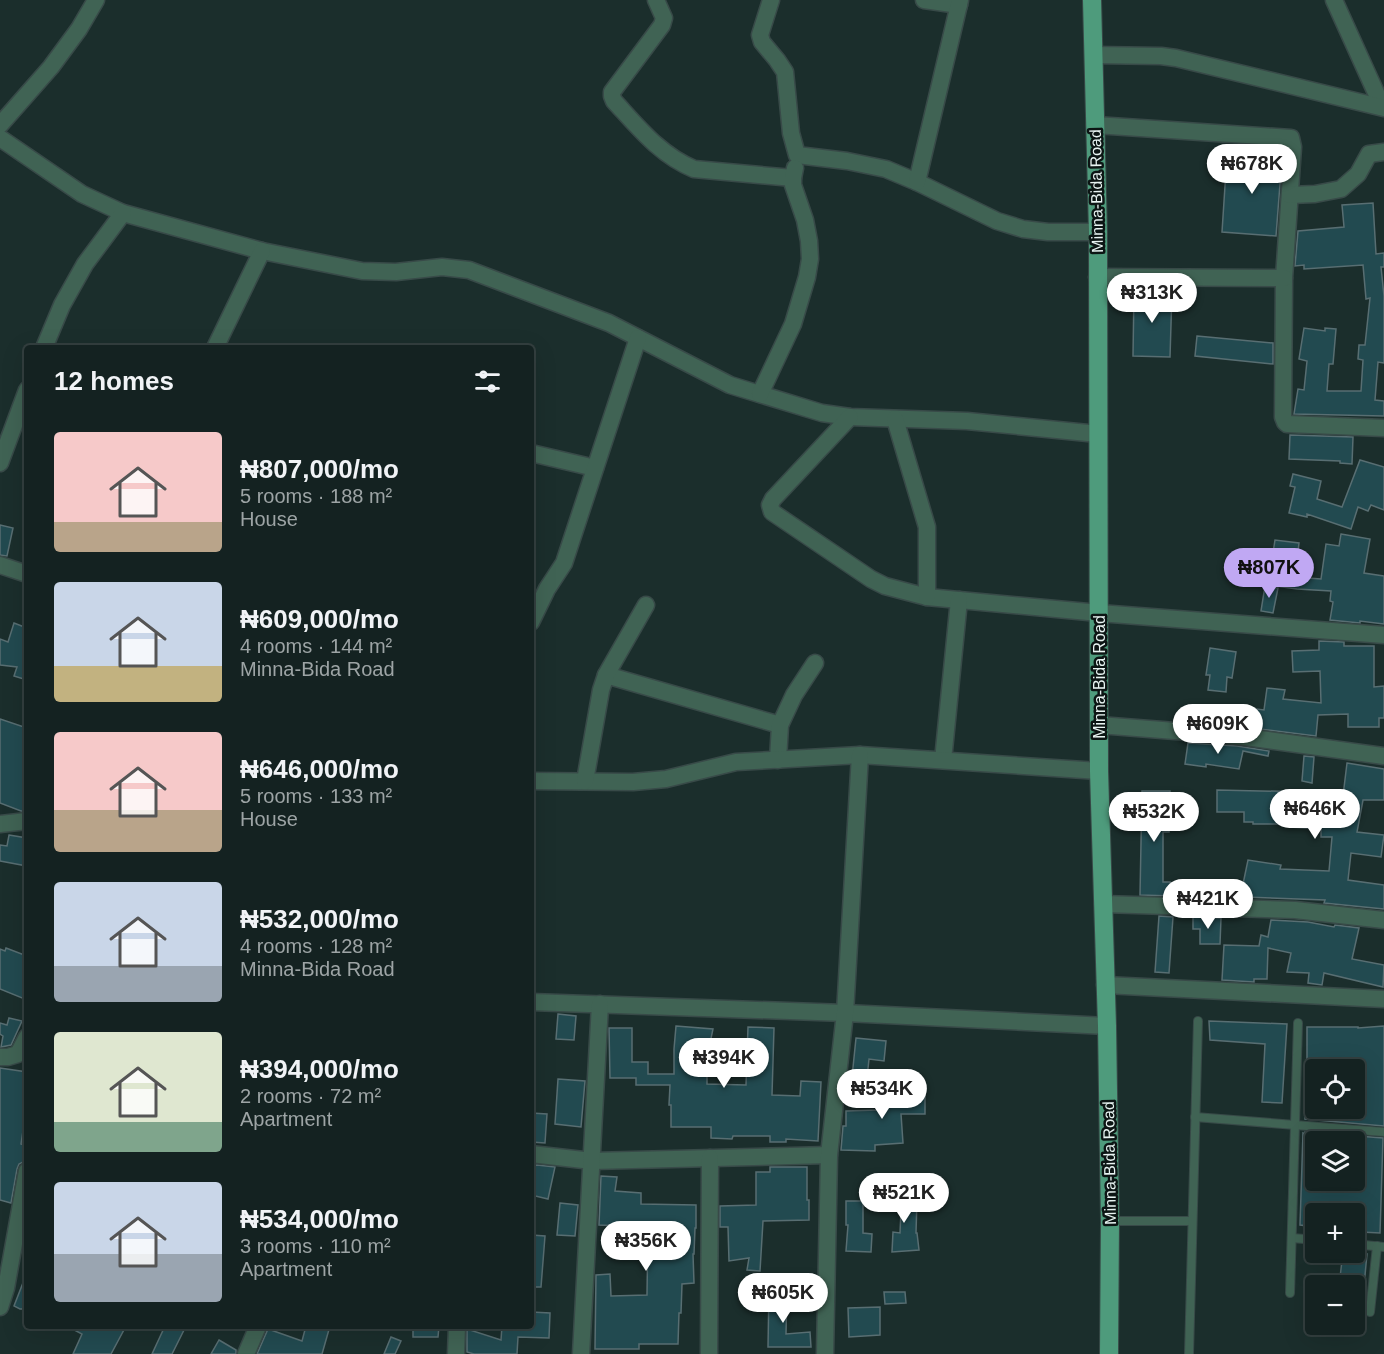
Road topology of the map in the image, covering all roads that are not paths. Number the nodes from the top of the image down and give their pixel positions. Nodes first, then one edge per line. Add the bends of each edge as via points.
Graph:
1 (96, 0) edge
2 (656, 0) edge
3 (771, 0) edge
4 (924, 0) edge
5 (1092, 0) edge
6 (1334, 0) edge
7 (959, 2) edge
8 (1094, 55) junction
9 (1383, 107) edge
10 (1095, 124) junction
11 (0, 125) edge
12 (0, 138) edge
13 (1384, 152) edge
14 (797, 155) junction
15 (793, 178) junction
16 (917, 182) junction
17 (1290, 195) junction
18 (123, 213) junction
19 (1098, 232) junction
20 (262, 251) junction
21 (1097, 277) junction
22 (1284, 278) junction
23 (638, 338) junction
24 (45, 345) edge
25 (216, 345) edge
26 (760, 394) junction
27 (24, 398) edge
28 (850, 417) junction
29 (895, 419) junction
30 (1384, 428) edge
31 (1098, 434) junction
32 (534, 454) edge
33 (0, 463) edge
34 (596, 468) junction
35 (0, 565) edge
36 (24, 573) edge
37 (927, 597) junction
38 (959, 600) junction
39 (646, 605) dead end
40 (1099, 613) junction
41 (534, 616) edge
42 (1384, 636) edge
43 (815, 663) dead end
44 (606, 675) junction
45 (780, 725) junction
46 (1099, 725) junction
47 (860, 755) junction
48 (1384, 756) edge
49 (778, 760) junction
50 (943, 760) junction
51 (1099, 771) junction
52 (534, 781) edge
53 (585, 781) junction
54 (24, 821) edge
55 (0, 824) edge
56 (1103, 904) junction
57 (1384, 920) edge
58 (1105, 985) junction
59 (1384, 999) edge
60 (534, 1002) edge
61 (600, 1004) junction
62 (844, 1013) junction
63 (1198, 1021) dead end
64 (1298, 1023) dead end
65 (1107, 1026) junction
66 (0, 1057) edge
67 (22, 1057) edge
68 (1195, 1117) junction
69 (1295, 1124) junction
70 (1384, 1132) edge
71 (534, 1154) edge
72 (830, 1155) junction
73 (710, 1158) junction
74 (592, 1161) junction
75 (24, 1189) edge
76 (1110, 1221) junction
77 (1192, 1221) junction
78 (1292, 1238) junction
79 (1305, 1239) edge
80 (1365, 1245) edge
81 (1380, 1247) edge
82 (1290, 1293) dead end
83 (0, 1307) edge
84 (1370, 1312) dead end
85 (257, 1329) edge
86 (457, 1329) edge
87 (246, 1354) edge
88 (456, 1354) edge
89 (581, 1354) edge
90 (709, 1354) edge
91 (825, 1354) edge
92 (1109, 1354) edge
93 (1189, 1354) edge

1 - 11 street via 51,67
2 - 15 street via 664,18 662,25 612,92 614,101 649,139 694,169
3 - 14 street via 760,35 785,72
4 - 7 street
5 - 8 main road, Minna-Bida Road
6 - 9 street
7 - 16 street
8 - 9 street via 1176,58
8 - 10 main road, Minna-Bida Road
10 - 17 street via 1291,138
10 - 19 main road, Minna-Bida Road
12 - 18 street via 82,194
13 - 17 street via 1369,154 1358,174 1341,189
14 - 15 street
14 - 16 street via 886,169
15 - 26 street via 805,220 810,259 793,324
16 - 19 street via 1023,229
17 - 22 street
18 - 20 street
18 - 24 street via 85,264
19 - 21 main road, Minna-Bida Road
20 - 23 street via 362,272 442,267 469,270 609,323
20 - 25 street
21 - 22 street
21 - 31 main road, Minna-Bida Road
22 - 30 street via 1285,422
23 - 26 street via 730,385
23 - 34 street
26 - 28 street via 822,413
27 - 33 street
28 - 29 street
28 - 37 street via 772,500 772,512 871,579
29 - 31 street via 967,421
29 - 37 street via 927,527
31 - 40 main road, Minna-Bida Road
32 - 34 street
34 - 41 street via 564,562
35 - 36 street
37 - 38 street
38 - 40 street
38 - 50 street
39 - 44 street
40 - 42 street
40 - 46 main road, Minna-Bida Road
43 - 45 street
44 - 45 street
44 - 53 street
45 - 49 street
46 - 48 street via 1238,735
46 - 51 main road, Minna-Bida Road
47 - 49 street
47 - 50 street
47 - 62 street
49 - 53 street via 736,762 666,779
50 - 51 street
51 - 56 main road, Minna-Bida Road
52 - 53 street
54 - 55 street
56 - 57 street via 1295,910
56 - 58 main road, Minna-Bida Road
58 - 59 street
58 - 65 main road, Minna-Bida Road
60 - 61 street
61 - 62 street
61 - 74 street
62 - 65 street
62 - 72 street
63 - 68 lane
64 - 69 lane
65 - 76 main road, Minna-Bida Road
66 - 67 street
68 - 69 lane
68 - 77 lane
69 - 70 lane
69 - 78 lane
71 - 74 street
72 - 73 street
72 - 91 street
73 - 74 street
73 - 90 street
74 - 89 street
75 - 83 street
76 - 77 lane
76 - 92 main road, Minna-Bida Road
77 - 93 lane
78 - 79 lane
78 - 82 lane
80 - 81 lane
81 - 84 lane
85 - 87 street
86 - 88 street

